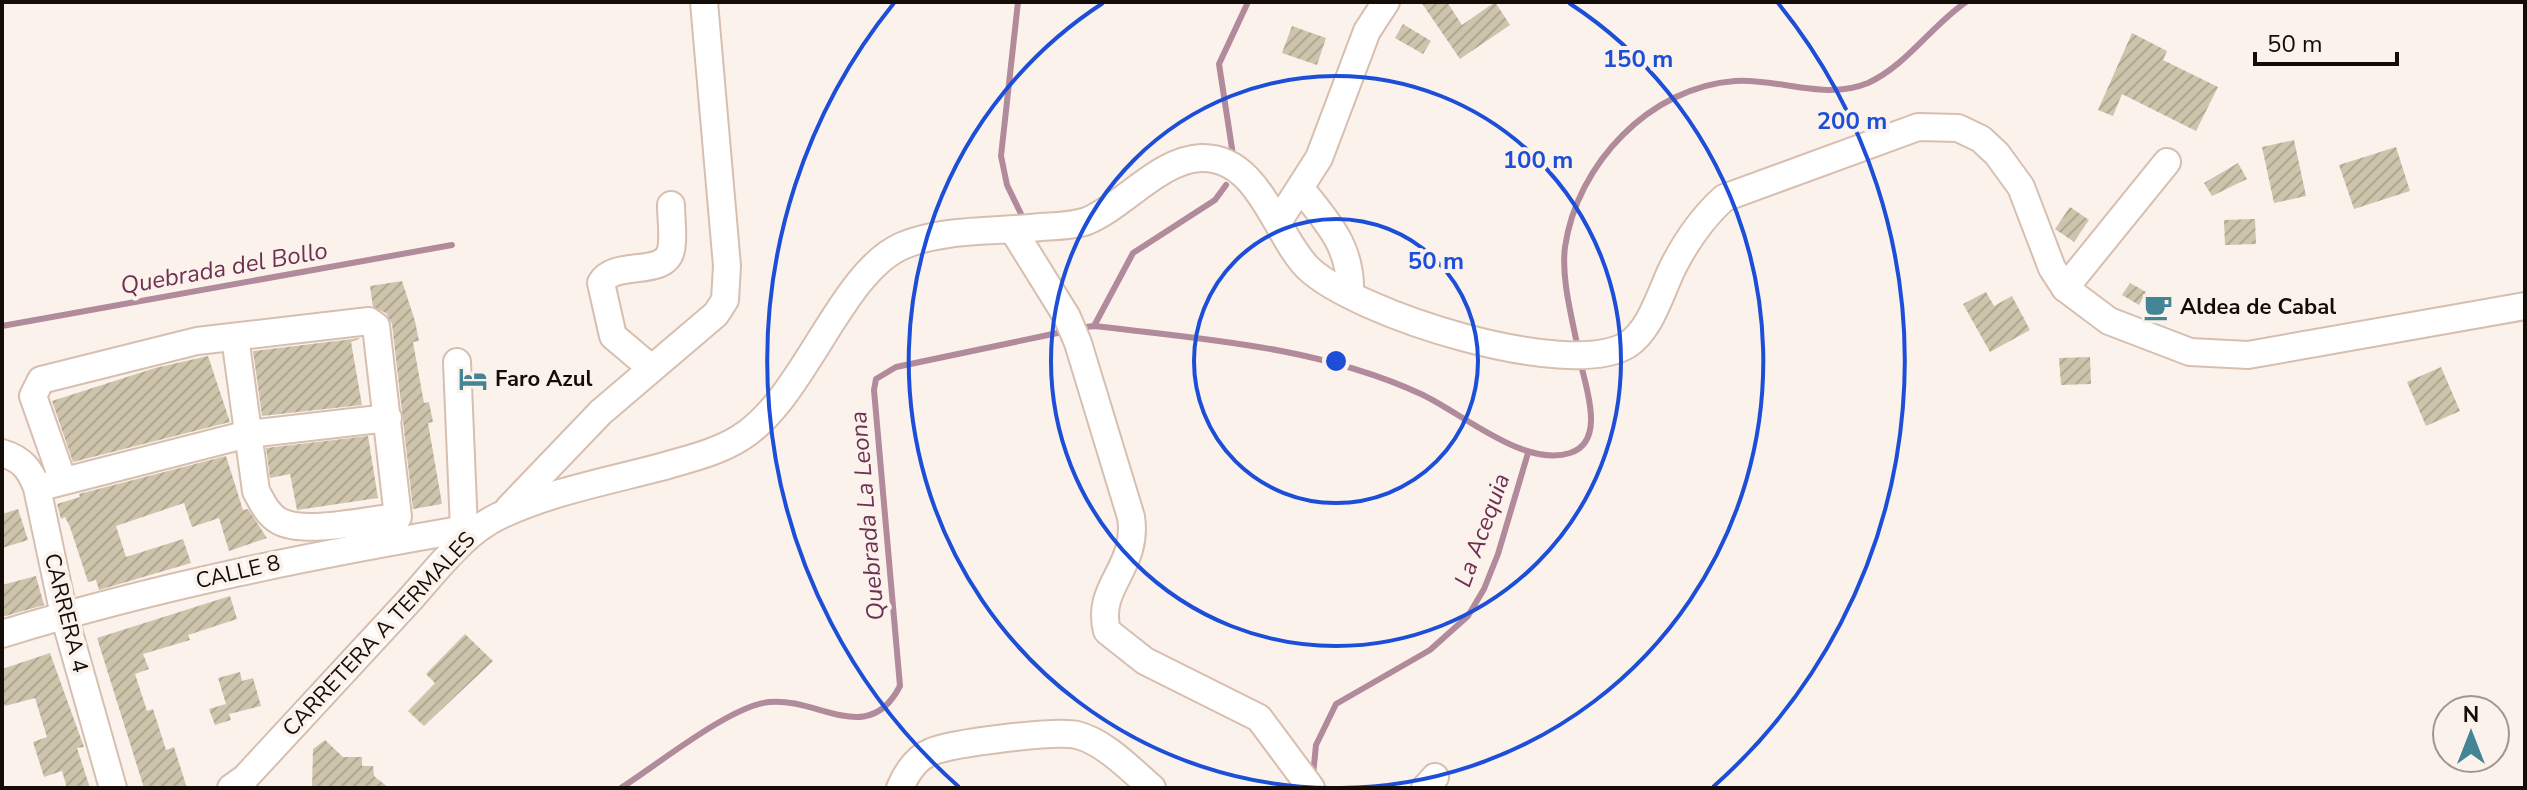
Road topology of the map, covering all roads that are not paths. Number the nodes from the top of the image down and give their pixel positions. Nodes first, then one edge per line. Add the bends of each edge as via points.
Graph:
1 (704, 2) edge
2 (1386, 2) edge
3 (2167, 162) dead end
4 (1302, 190) junction
5 (671, 205) dead end
6 (1278, 222) junction
7 (1013, 230) junction
8 (2065, 288) junction
9 (1350, 294) junction
10 (2525, 306) edge
11 (235, 337) junction
12 (457, 362) dead end
13 (651, 368) junction
14 (388, 418) junction
15 (248, 434) junction
16 (2, 453) edge
17 (50, 485) junction
18 (504, 514) junction
19 (471, 528) junction
20 (64, 615) junction
21 (2, 634) edge
22 (1304, 785) edge
23 (113, 788) edge
24 (231, 788) edge
25 (900, 788) edge
26 (1152, 788) edge

1 - 13 street via 728,283 716,314
2 - 4 street via 1367,31
3 - 8 street
4 - 6 street
4 - 9 street via 1341,243 1351,269
5 - 13 street via 667,258 612,271 601,283 613,336
6 - 7 street, CARRETERA A TERMALES via 1239,171 1201,158 1182,162 1082,223
6 - 9 street, CARRETERA A TERMALES via 1308,267
7 - 18 street, CARRETERA A TERMALES via 901,247 872,268 772,410 742,437 707,454
7 - 22 street via 1078,343 1133,535 1129,556 1105,605 1107,631 1145,661 1259,718
8 - 9 street, CARRETERA A TERMALES via 2021,187 1997,154 1958,128 1918,127 1724,198 1676,260 1645,326 1630,343 1604,355 1483,345
8 - 10 street via 2134,333 2216,355 2248,355
11 - 14 street via 372,322
11 - 15 street
11 - 17 street via 137,355 36,384 33,396
12 - 19 street
13 - 18 street via 601,412
14 - 15 street
14 - 15 street via 398,517 296,527 277,520 256,491
15 - 17 street
16 - 17 street, CARRERA 4 via 17,457
17 - 20 street, CARRERA 4
18 - 19 street, CARRETERA A TERMALES
19 - 20 street, CALLE 8 via 272,563
19 - 24 street, CARRETERA A TERMALES
20 - 21 street, CALLE 8
20 - 23 street, CARRERA 4
25 - 26 street via 932,751 1068,734 1116,757

